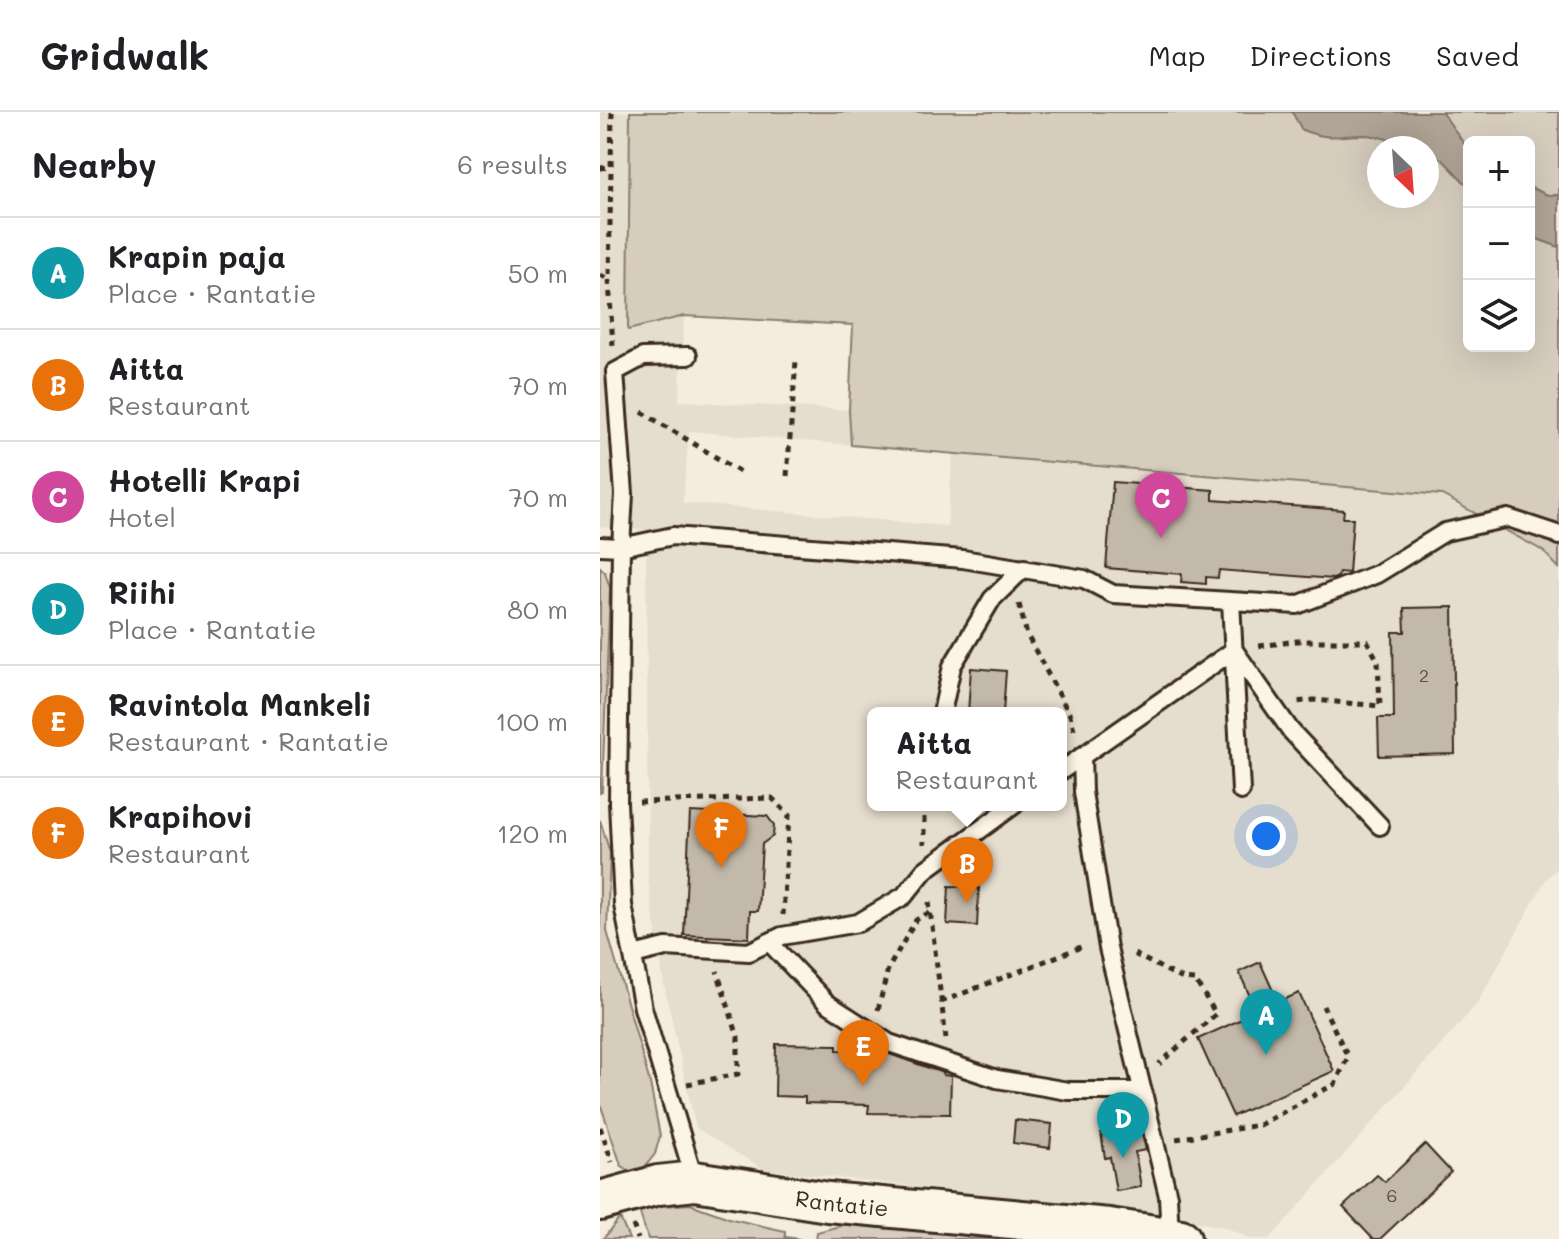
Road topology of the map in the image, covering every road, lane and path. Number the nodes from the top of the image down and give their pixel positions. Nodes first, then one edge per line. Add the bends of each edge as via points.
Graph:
1 (612, 112) edge
2 (610, 167) junction
3 (600, 168) edge
4 (600, 275) edge
5 (609, 279) junction
6 (688, 356) dead end
7 (796, 361) dead end
8 (612, 384) edge
9 (740, 472) dead end
10 (787, 476) dead end
11 (1559, 536) edge
12 (600, 546) edge
13 (621, 547) junction
14 (1018, 574) junction
15 (1231, 601) junction
16 (1234, 650) junction
17 (1273, 705) junction
18 (943, 707) edge
19 (1066, 707) edge
20 (1067, 709) edge
21 (1082, 756) junction
22 (1067, 767) edge
23 (1241, 791) dead end
24 (618, 803) junction
25 (924, 811) edge
26 (1006, 811) edge
27 (1380, 826) dead end
28 (925, 870) junction
29 (930, 912) junction
30 (776, 939) junction
31 (1107, 943) junction
32 (710, 949) junction
33 (633, 955) junction
34 (941, 1002) junction
35 (1323, 1006) dead end
36 (873, 1032) junction
37 (950, 1063) junction
38 (1141, 1085) junction
39 (666, 1088) junction
40 (1155, 1142) junction
41 (695, 1181) junction
42 (600, 1201) edge
43 (1175, 1238) edge

1 - 2 path
2 - 3 path
2 - 5 path
4 - 5 path
5 - 8 path
6 - 8 lane via 643,357
7 - 10 path
8 - 9 path
8 - 13 lane via 624,494
11 - 15 lane via 1508,518 1445,532 1377,574 1297,605
12 - 13 lane
13 - 14 lane via 673,536 963,559
13 - 24 lane
14 - 15 lane via 1084,579 1113,594
14 - 18 lane via 992,599 952,666
14 - 19 path via 1027,635
15 - 16 lane
16 - 17 lane
16 - 17 path via 1297,641 1367,641 1378,661 1380,706 1314,700
16 - 21 lane
16 - 23 lane
17 - 27 lane
20 - 21 path
21 - 22 lane
21 - 31 lane
24 - 30 path via 772,798 789,815
24 - 33 lane via 623,905
25 - 28 path
26 - 28 lane
28 - 29 path
28 - 30 lane via 904,896 858,923
29 - 34 path
29 - 36 path via 916,920 888,969
30 - 32 lane via 749,952
30 - 36 lane via 827,1003
31 - 34 path
31 - 38 lane
31 - 38 path via 1195,980 1216,1014
32 - 33 lane via 666,947
32 - 39 path via 738,1037 738,1074
33 - 39 lane
34 - 37 path
35 - 40 path via 1348,1057 1335,1084 1259,1125
36 - 37 lane via 889,1043
37 - 38 lane via 997,1079 1068,1091
38 - 40 lane
39 - 41 lane
40 - 43 lane
41 - 42 street, Rantatie
41 - 43 street, Rantatie via 828,1202

